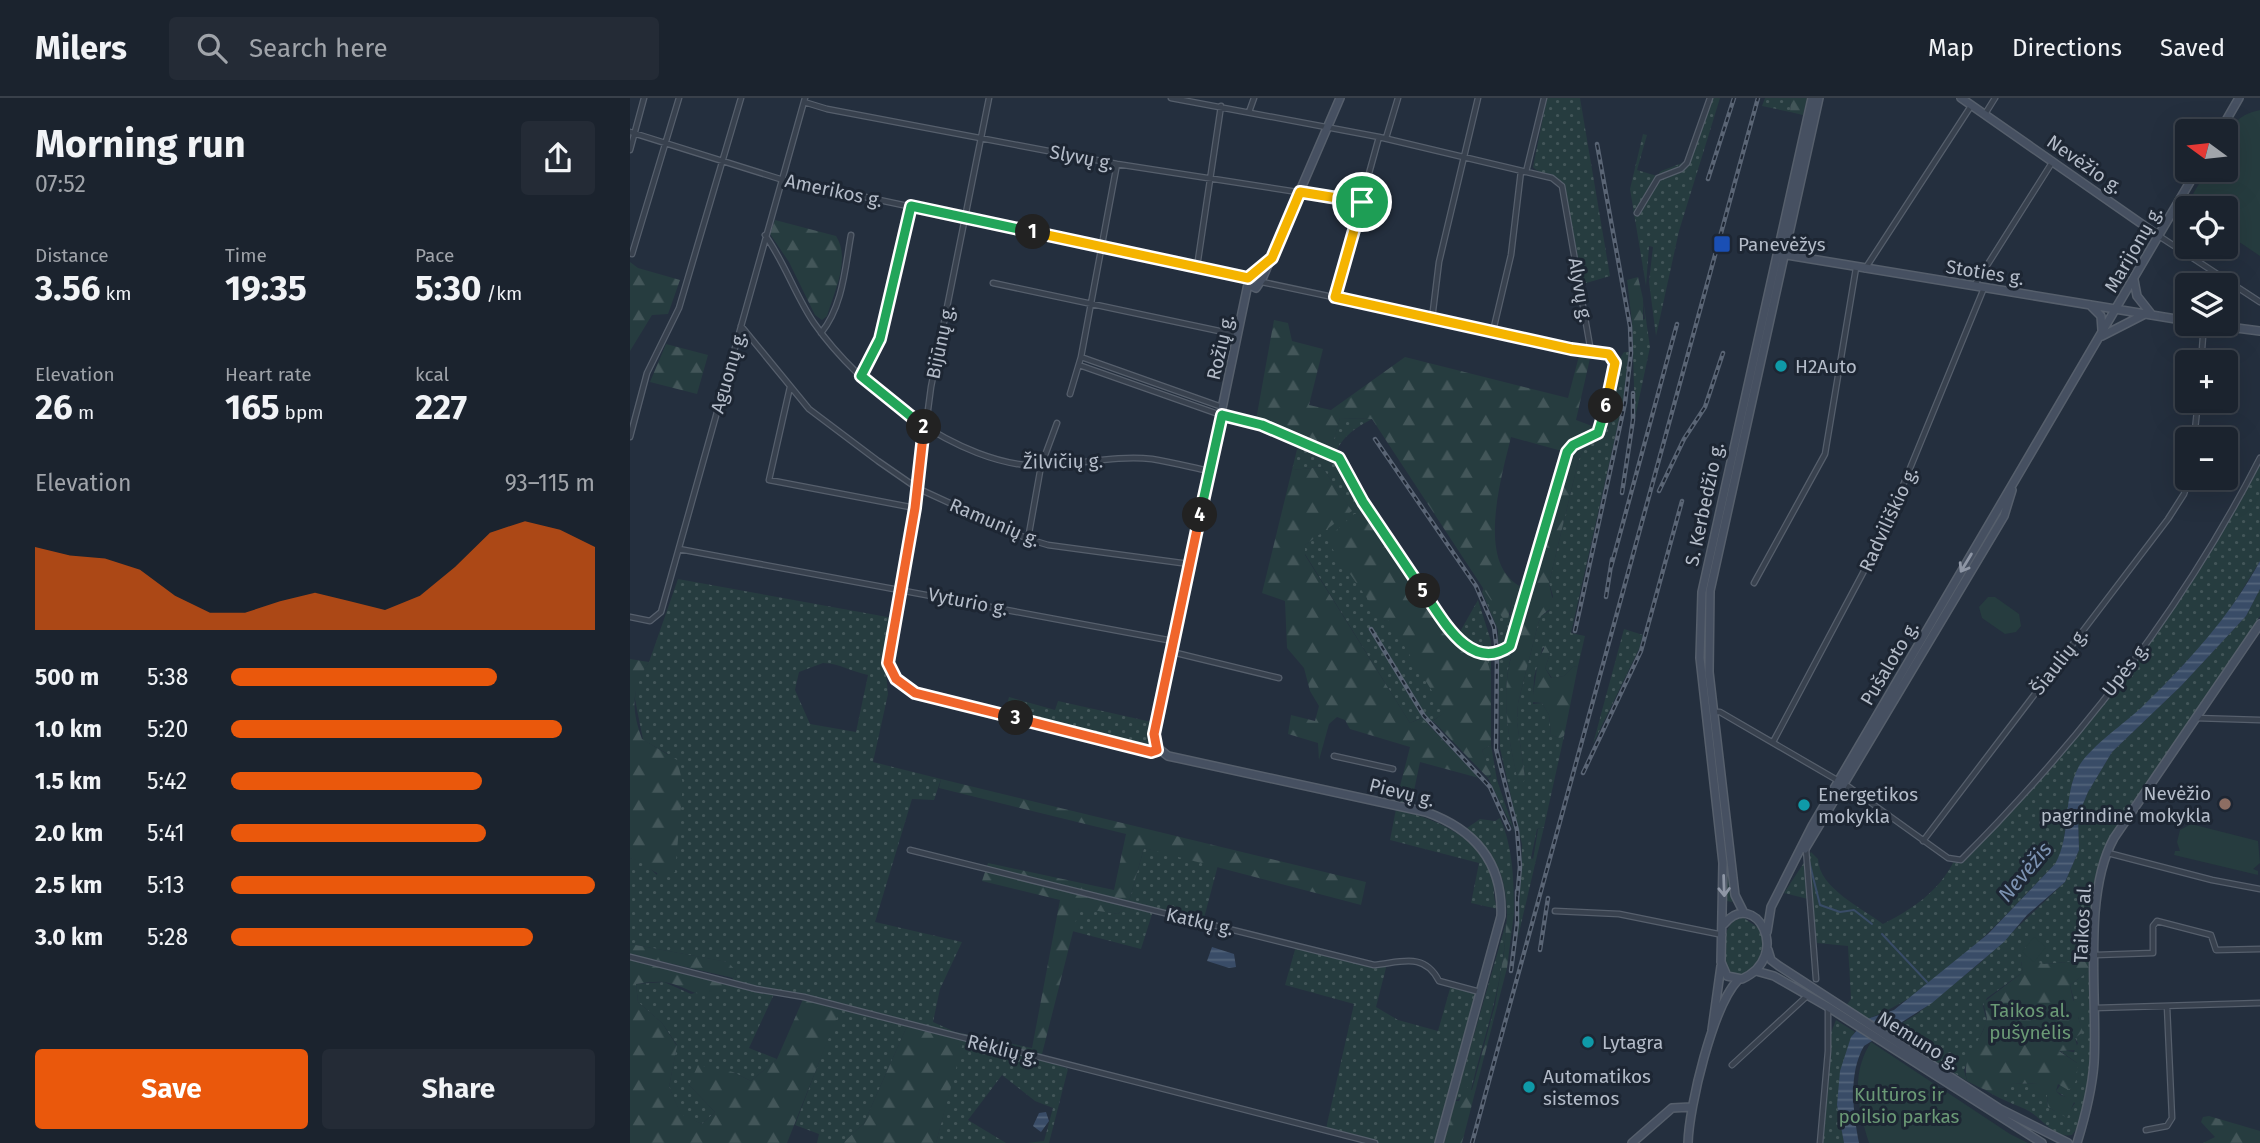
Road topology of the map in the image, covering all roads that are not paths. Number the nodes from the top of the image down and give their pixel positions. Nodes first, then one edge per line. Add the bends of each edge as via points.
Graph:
1 (644, 98) edge
2 (679, 98) edge
3 (741, 98) edge
4 (989, 98) edge
5 (1171, 98) edge
6 (1254, 98) edge
7 (1340, 98) edge
8 (1398, 98) edge
9 (1478, 98) edge
10 (1544, 98) edge
11 (1710, 98) edge
12 (1812, 98) edge
13 (1819, 98) edge
14 (1961, 98) edge
15 (1995, 98) edge
16 (2239, 98) edge
17 (805, 100) edge
18 (1221, 106) junction
19 (1972, 106) junction
20 (1250, 112) junction
21 (1985, 114) junction
22 (2227, 119) edge
23 (1328, 126) junction
24 (632, 133) edge
25 (982, 136) junction
26 (1379, 136) junction
27 (1386, 138) junction
28 (664, 145) junction
29 (630, 150) edge
30 (1465, 157) junction
31 (2053, 161) junction
32 (721, 163) junction
33 (1117, 164) junction
34 (1524, 171) junction
35 (780, 179) junction
36 (1210, 180) junction
37 (2190, 182) edge
38 (1300, 192) junction
39 (1362, 202) junction
40 (911, 206) junction
41 (1637, 213) dead end
42 (967, 218) junction
43 (765, 234) junction
44 (851, 234) dead end
45 (2159, 236) junction
46 (1102, 247) junction
47 (632, 254) edge
48 (1781, 254) junction
49 (1272, 258) junction
50 (1197, 267) junction
51 (1861, 269) junction
52 (2135, 277) junction
53 (1250, 278) junction
54 (993, 283) dead end
55 (1261, 283) junction
56 (1973, 287) junction
57 (1984, 288) junction
58 (1335, 297) junction
59 (2260, 302) edge
60 (2090, 304) junction
61 (1090, 305) junction
62 (1246, 306) junction
63 (2116, 309) junction
64 (2149, 315) junction
65 (1432, 319) junction
66 (2175, 319) edge
67 (741, 325) junction
68 (2238, 328) edge
69 (1493, 331) junction
70 (2260, 331) edge
71 (821, 333) junction
72 (1238, 335) junction
73 (2100, 336) junction
74 (1591, 352) junction
75 (1081, 357) junction
76 (1079, 365) junction
77 (861, 376) junction
78 (790, 385) junction
79 (1070, 394) dead end
80 (1222, 411) junction
81 (1057, 423) dead end
82 (925, 424) junction
83 (630, 437) edge
84 (2260, 458) edge
85 (1041, 466) junction
86 (1732, 467) junction
87 (1209, 471) junction
88 (2014, 483) junction
89 (917, 488) junction
90 (2185, 490) edge
91 (915, 508) junction
92 (1028, 539) junction
93 (679, 549) junction
94 (1189, 564) junction
95 (1754, 583) dead end
96 (899, 588) junction
97 (630, 617) edge
98 (2260, 624) edge
99 (1173, 641) junction
100 (1171, 652) junction
101 (1279, 678) dead end
102 (1714, 712) junction
103 (2195, 718) junction
104 (2260, 720) edge
105 (1773, 742) junction
106 (1157, 750) junction
107 (1334, 756) dead end
108 (1393, 769) dead end
109 (1717, 770) junction
110 (1838, 780) junction
111 (1846, 785) junction
112 (1923, 841) junction
113 (1806, 848) junction
114 (910, 850) dead end
115 (2107, 853) junction
116 (1797, 860) junction
117 (2260, 889) edge
118 (1771, 907) junction
119 (1555, 911) dead end
120 (1744, 913) junction
121 (1755, 917) junction
122 (1724, 924) junction
123 (1767, 933) junction
124 (1723, 935) junction
125 (1768, 946) junction
126 (2260, 950) edge
127 (2096, 955) junction
128 (630, 957) edge
129 (1721, 962) junction
130 (1756, 971) junction
131 (1816, 979) dead end
132 (1738, 980) junction
133 (1481, 992) junction
134 (1807, 995) junction
135 (2260, 1003) edge
136 (1829, 1005) junction
137 (2167, 1006) junction
138 (2095, 1008) junction
139 (1711, 1040) junction
140 (1732, 1065) dead end
141 (1932, 1070) junction
142 (1691, 1107) junction
143 (2146, 1130) dead end
144 (1375, 1143) edge
145 (1439, 1143) edge
146 (1632, 1143) edge
147 (1688, 1143) edge
148 (1820, 1143) edge
149 (2042, 1143) edge
150 (2068, 1143) edge
151 (2077, 1143) edge

1 - 24 street
2 - 28 street
3 - 32 street
4 - 25 street, Bijūnų g.
5 - 18 street
6 - 20 street
7 - 23 main road, Rožių g.
8 - 27 street
9 - 30 street
10 - 34 street
11 - 41 street via 1687,163 1658,178
12 - 48 main road, S. Kerbedžio g.
13 - 48 main road, S. Kerbedžio g.
14 - 19 main road, Nevėžio g.
15 - 21 street
16 - 22 main road
17 - 25 street, Slyvų g. via 827,109
17 - 35 street, Aguonų g.
18 - 20 street
18 - 36 street
19 - 21 main road, Nevėžio g.
19 - 51 street
20 - 23 street
21 - 31 main road, Nevėžio g.
23 - 26 street
23 - 38 main road, Rožių g.
24 - 28 street, Amerikos g.
24 - 29 street
25 - 33 street, Slyvų g.
25 - 42 street, Bijūnų g.
26 - 27 street
26 - 39 street
27 - 30 street
28 - 32 street, Amerikos g.
28 - 47 street
30 - 34 street
30 - 65 street via 1439,262
31 - 45 main road, Nevėžio g.
31 - 56 street
32 - 35 street, Amerikos g.
32 - 83 street via 679,308 647,373
33 - 36 street, Slyvų g.
33 - 46 street
34 - 69 street
34 - 74 street, Alyvų g. via 1556,179 1562,186
35 - 40 street, Amerikos g.
35 - 43 street, Aguonų g.
36 - 38 street, Slyvų g.
36 - 50 street
37 - 45 main road, Marijonų g.
38 - 39 street, Slyvų g.
38 - 49 main road, Rožių g.
39 - 58 street
40 - 42 street, Amerikos g.
40 - 77 street via 880,339
42 - 46 street, Amerikos g.
42 - 82 street, Bijūnų g.
43 - 67 street, Aguonų g.
43 - 71 street, Žilvičių g.
44 - 71 street via 838,301
45 - 52 main road, Marijonų g.
45 - 59 street, Nevėžio g.
46 - 50 street, Amerikos g.
46 - 61 street
48 - 51 main road, Stoties g.
48 - 86 main road, S. Kerbedžio g.
49 - 53 main road, Rožių g.
49 - 55 main road, Rožių g.
50 - 53 street, Amerikos g.
51 - 56 main road, Stoties g.
51 - 95 street via 1825,454
52 - 63 main road, Marijonų g.
52 - 64 main road via 2137,296
53 - 55 main road
53 - 55 main road
53 - 62 main road, Rožių g.
54 - 61 street
55 - 58 street
55 - 62 main road, Rožių g.
56 - 57 main road, Stoties g.
57 - 60 main road, Stoties g.
57 - 105 street, Radviliškio g. via 1881,539
58 - 65 street
60 - 63 main road, Stoties g.
60 - 73 main road via 2101,316
61 - 72 street
61 - 75 street
62 - 72 main road, Rožių g.
63 - 64 main road, Stoties g.
63 - 73 main road, Pušaloto g.
64 - 66 main road, Stoties g.
64 - 73 main road
65 - 69 street
67 - 78 street, Ramunių g.
67 - 93 street, Aguonų g.
68 - 70 main road
69 - 74 street
71 - 77 street, Žilvičių g.
72 - 80 main road, Rožių g.
73 - 88 main road, Pušaloto g.
74 - 80 street via 1609,354 1615,363 1601,427 1567,452 1514,640 1497,652 1479,652 1458,641 1363,502 1339,458
75 - 76 street
75 - 80 street
76 - 79 street
76 - 80 street
77 - 82 street, Žilvičių g.
78 - 89 street, Ramunių g. via 808,409
78 - 91 street via 769,480
80 - 87 main road, Rožių g.
81 - 85 street
82 - 85 street, Žilvičių g. via 977,452
82 - 89 street, Bijūnų g.
84 - 112 street, Upės g. via 2177,604 2027,794 1961,860 1948,858
85 - 87 street, Žilvičių g. via 1151,459
85 - 92 street
86 - 102 main road, S. Kerbedžio g. via 1710,591 1708,646
86 - 109 main road, S. Kerbedžio g. via 1705,569 1700,618 1700,658
87 - 94 main road, Rožių g.
88 -> 110 main road, Pušaloto g.
88 - 111 main road, Pušaloto g. via 2003,519
89 - 91 street, Bijūnų g.
89 - 92 street, Ramunių g.
90 - 112 street, Šiaulių g. via 2168,519
91 - 96 street, Bijūnų g.
92 - 94 street, Ramunių g. via 1068,549
93 - 96 street, Vyturio g.
93 - 97 street, Aguonų g. via 659,616 650,621
94 - 99 main road, Rožių g.
96 - 99 street, Vyturio g.
96 - 106 street, Bijūnų g. via 888,663 905,688 1100,741
98 - 103 main road, Taikos al.
99 - 100 main road, Rožių g.
100 - 101 street
100 - 106 main road, Rožių g. via 1153,739
102 - 105 street
102 - 109 main road, S. Kerbedžio g.
103 - 104 street
103 - 115 main road, Taikos al.
105 - 110 street
106 - 133 main road, Pievų g. via 1196,763 1426,812 1461,830 1493,865 1500,892 1501,916
107 - 108 street
109 - 120 main road, S. Kerbedžio g. via 1735,895
109 -> 122 main road, S. Kerbedžio g.
110 - 111 street
110 - 116 main road, Pušaloto g.
111 - 112 street
111 - 113 main road, Pušaloto g.
113 - 116 main road, Pušaloto g.
113 - 131 street
114 - 133 street, Katkų g. via 1374,965 1415,961 1429,967 1438,981
115 - 117 street
115 - 127 main road, Taikos al. via 2098,888
116 - 118 main road, Pušaloto g.
118 - 121 main road, Pušaloto g.
118 - 123 main road, Pušaloto g.
119 - 124 street via 1619,914
120 - 121 main road
120 - 122 main road
121 - 123 main road
122 - 124 main road
123 - 125 main road
124 - 129 main road
125 - 130 main road
125 - 136 main road, Nemuno g. via 1771,960
126 - 127 street via 2216,950 2211,935 2157,921 2152,953
127 - 138 main road, Taikos al.
128 - 144 street, Rėklių g.
129 - 132 main road via 1727,975
129 - 139 main road
130 - 132 main road
130 - 134 main road, Nemuno g.
132 - 139 main road via 1726,998
133 - 145 main road, Pievų g.
134 - 136 main road, Nemuno g.
134 - 140 street
135 - 137 street
136 - 141 main road, Nemuno g.
136 - 148 street
137 - 138 street
137 - 143 street via 2172,1118 2167,1126
138 - 151 main road, Taikos al. via 2093,1073
139 - 142 main road
141 - 149 main road, Nemuno g.
141 - 150 main road, Nemuno g. via 2027,1125
142 - 146 main road via 1672,1108
142 - 147 main road

